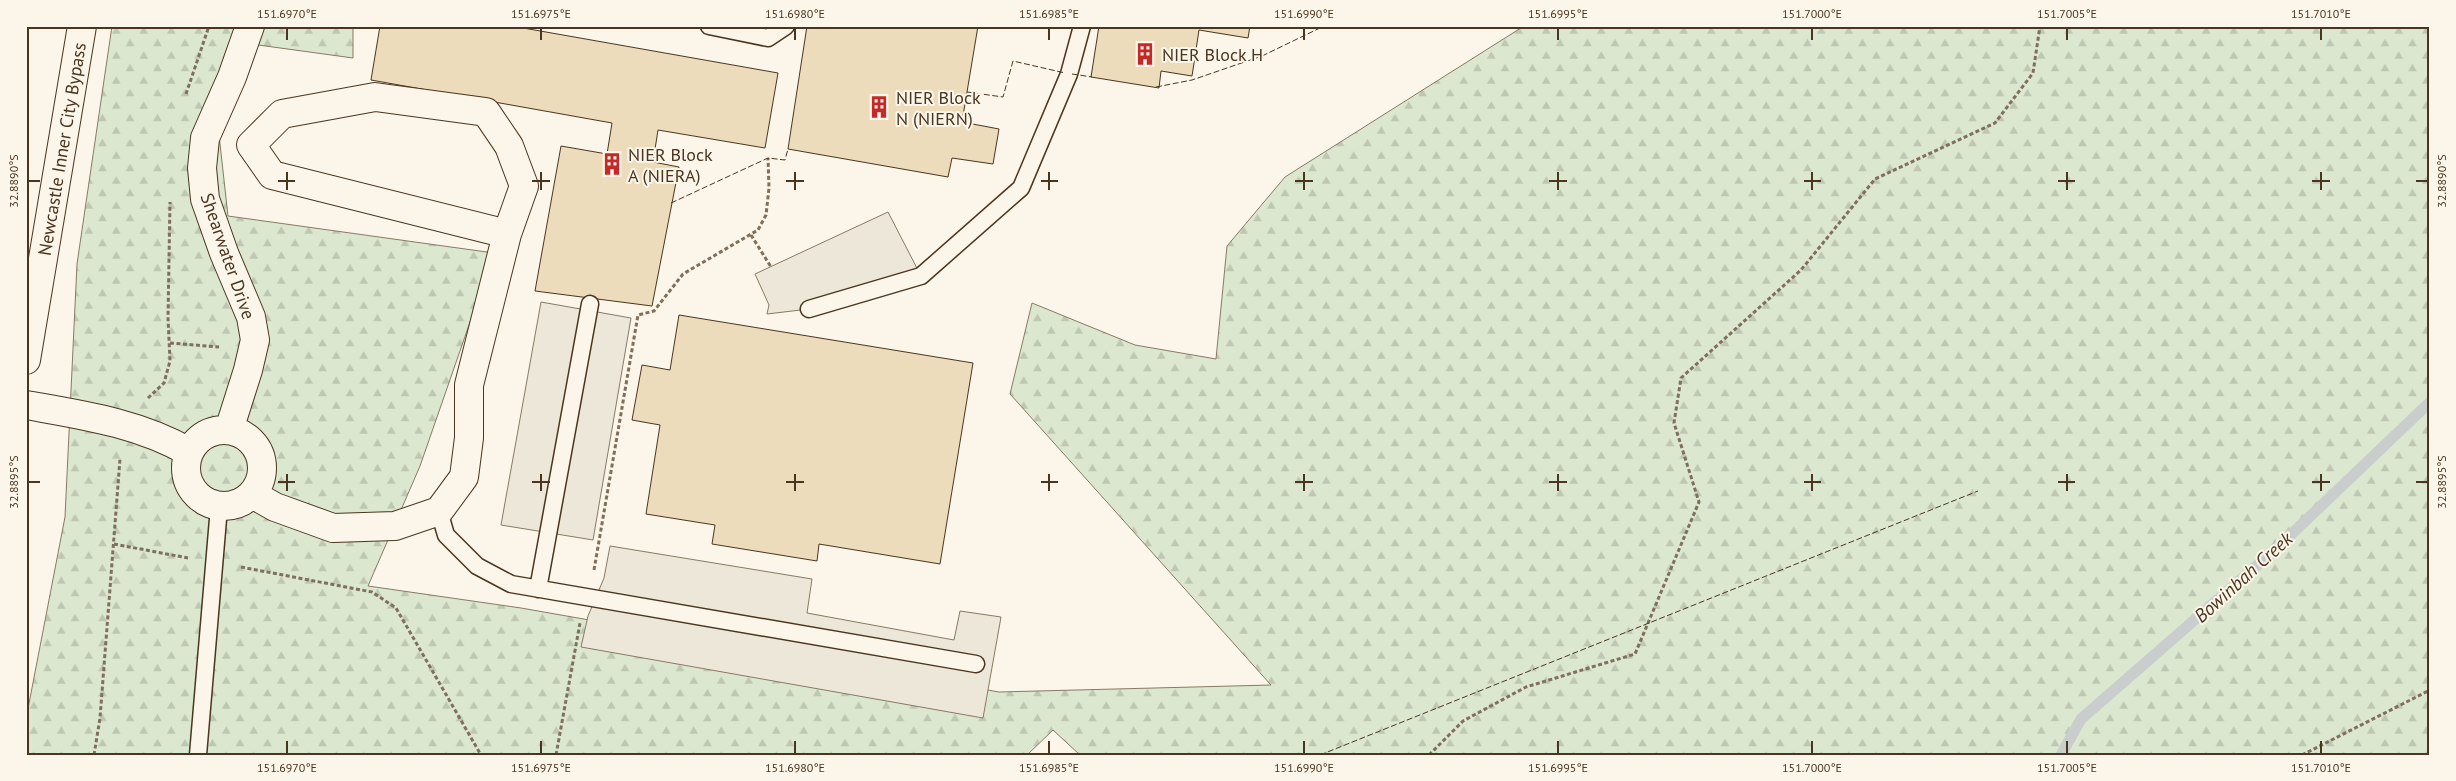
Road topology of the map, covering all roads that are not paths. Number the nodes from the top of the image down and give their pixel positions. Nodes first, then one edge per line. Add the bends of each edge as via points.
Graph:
1 (82, 26) edge
2 (250, 26) edge
3 (709, 26) edge
4 (786, 26) edge
5 (1082, 26) edge
6 (507, 234) junction
7 (590, 304) dead end
8 (809, 309) dead end
9 (26, 360) edge
10 (26, 404) edge
11 (229, 430) junction
12 (190, 452) junction
13 (252, 494) junction
14 (219, 506) junction
15 (439, 511) junction
16 (538, 589) junction
17 (976, 664) dead end
18 (198, 755) edge

1 - 9 main road, Newcastle Inner City Bypass
2 - 11 main road, Shearwater Drive via 205,138 202,168 205,199 250,317 255,340
3 - 4 lane via 768,38
5 - 8 lane via 1069,74 1021,188 921,276
6 - 6 main road via 524,186 509,146 486,112 375,97 282,114 251,145 272,175
6 - 15 main road via 469,385 469,438 464,477
7 - 16 lane
10 - 12 main road via 111,421 171,441
11 - 12 main road via 206,434
11 - 13 main road via 251,440 262,461 263,473
12 - 14 main road via 186,475 190,487 202,500
13 - 14 main road via 243,502
13 - 15 main road via 333,528 395,526
14 - 18 lane
15 - 16 lane via 446,535 477,566 511,584
16 - 17 lane

